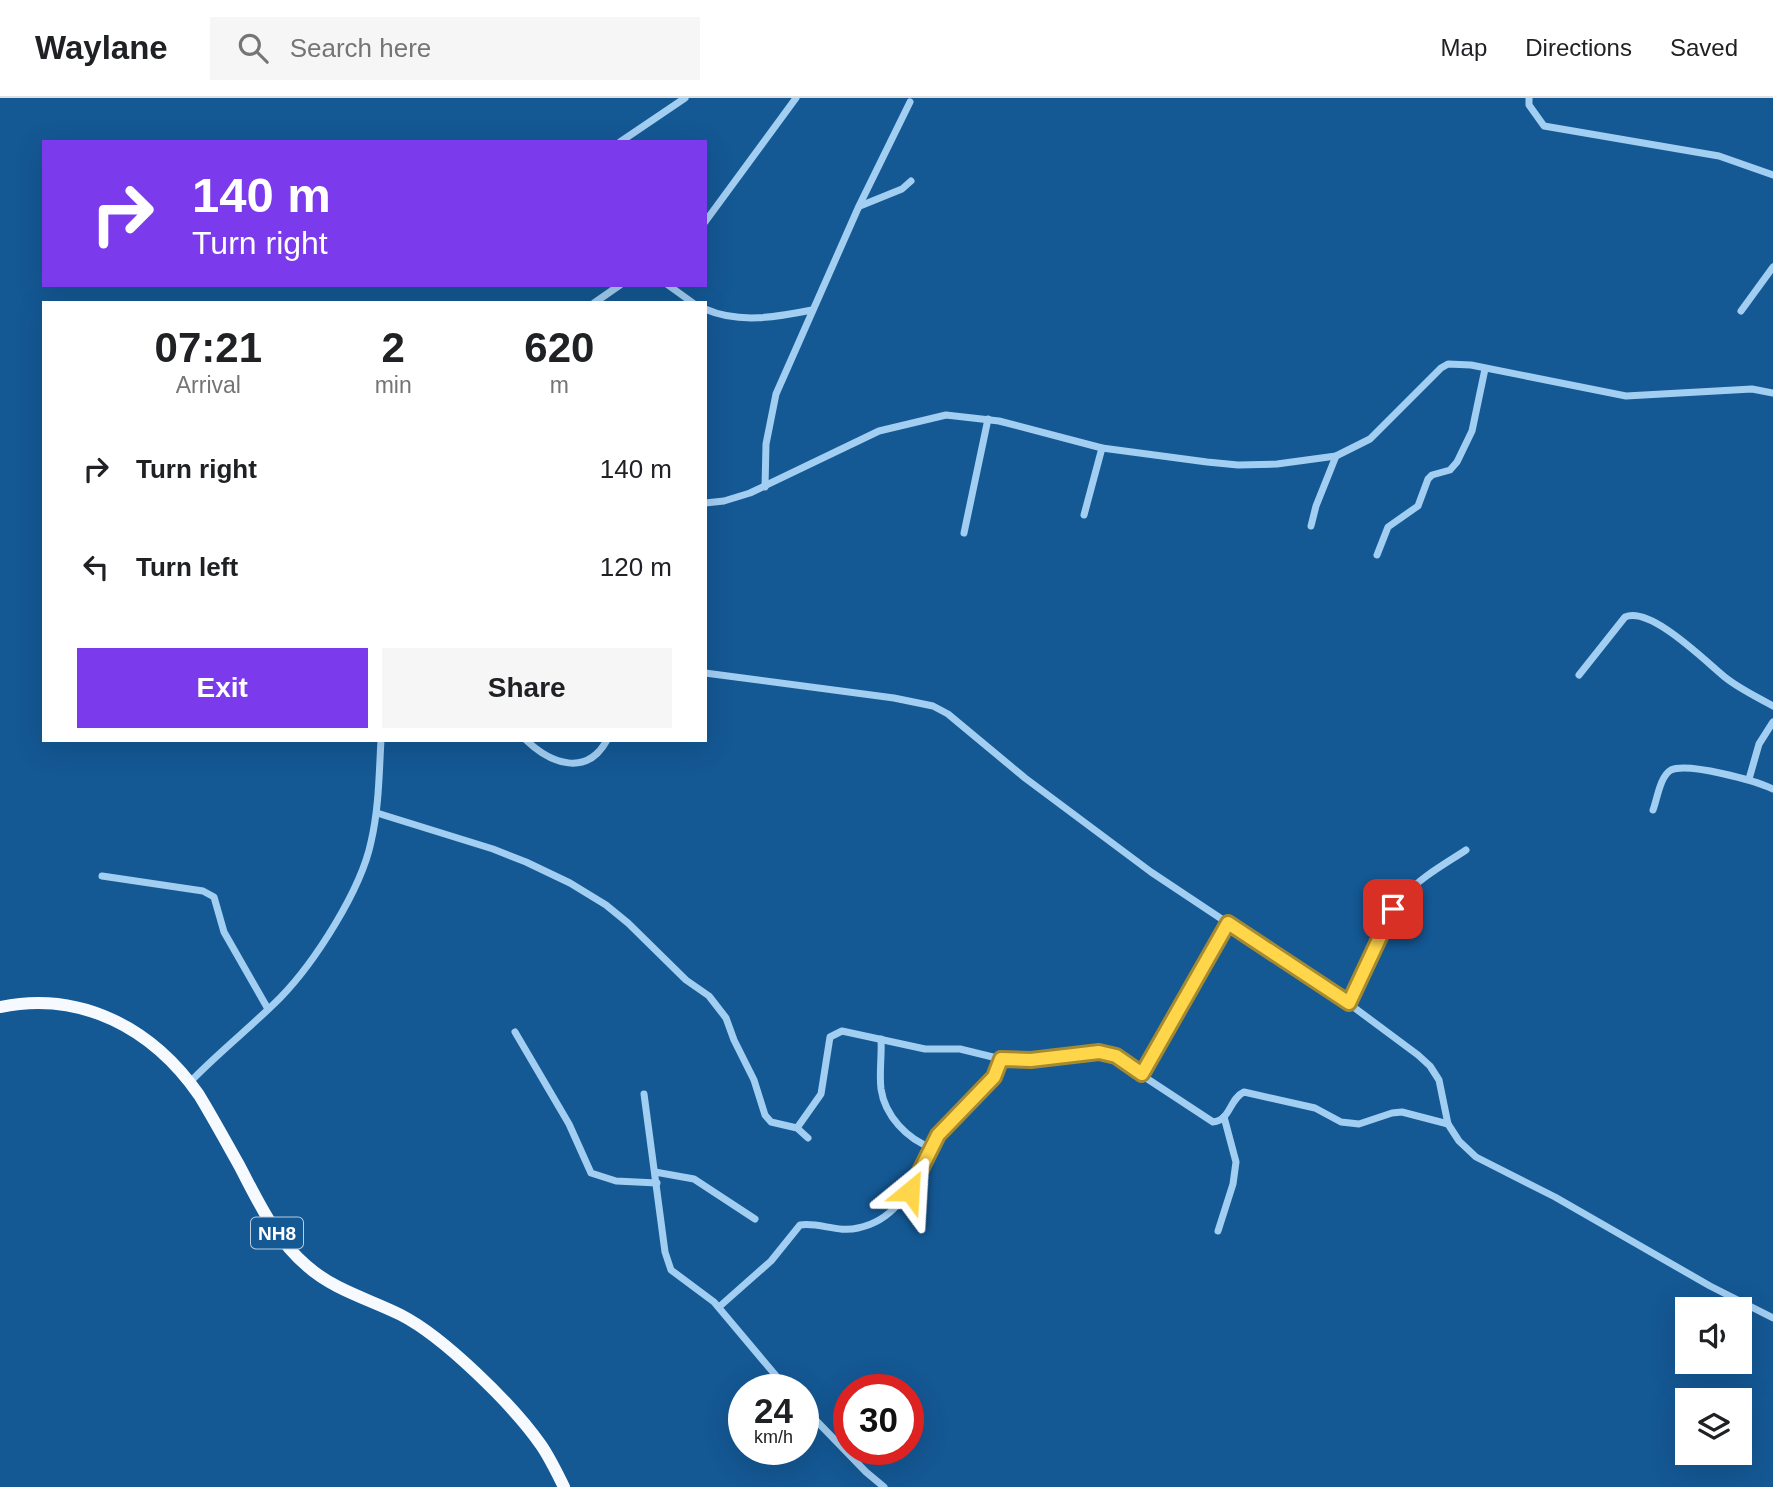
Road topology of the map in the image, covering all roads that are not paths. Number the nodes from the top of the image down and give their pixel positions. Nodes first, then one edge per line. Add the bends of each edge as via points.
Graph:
1 (685, 98) edge
2 (796, 98) edge
3 (1529, 98) edge
4 (909, 102) dead end
5 (623, 140) edge
6 (1773, 175) edge
7 (912, 181) dead end
8 (859, 206) junction
9 (707, 219) edge
10 (1773, 267) edge
11 (617, 287) edge
12 (671, 287) edge
13 (597, 301) edge
14 (690, 301) edge
15 (707, 310) edge
16 (812, 310) junction
17 (1741, 311) dead end
18 (1485, 369) junction
19 (1773, 393) edge
20 (988, 419) junction
21 (1102, 448) junction
22 (1336, 456) junction
23 (765, 487) junction
24 (707, 503) edge
25 (1084, 515) dead end
26 (1311, 526) dead end
27 (964, 533) dead end
28 (1377, 555) dead end
29 (707, 673) edge
30 (1578, 675) dead end
31 (1773, 706) edge
32 (1773, 722) edge
33 (382, 742) edge
34 (529, 742) edge
35 (606, 742) edge
36 (1749, 779) junction
37 (1773, 789) edge
38 (1653, 810) dead end
39 (377, 813) junction
40 (1466, 850) dead end
41 (102, 876) dead end
42 (1228, 923) junction
43 (1349, 1003) junction
44 (0, 1007) edge
45 (268, 1009) junction
46 (514, 1032) dead end
47 (881, 1039) junction
48 (1001, 1059) junction
49 (1142, 1074) junction
50 (190, 1082) junction
51 (644, 1094) dead end
52 (1224, 1117) junction
53 (1448, 1124) junction
54 (797, 1128) junction
55 (807, 1138) dead end
56 (932, 1149) junction
57 (654, 1172) junction
58 (657, 1183) junction
59 (755, 1219) dead end
60 (1218, 1231) dead end
61 (719, 1307) junction
62 (1773, 1318) edge
63 (775, 1374) edge
64 (819, 1423) edge
65 (869, 1474) junction
66 (564, 1487) edge
67 (871, 1487) edge
68 (884, 1487) edge

1 - 5 street
2 - 9 street
3 - 6 street via 1544,126 1719,156
4 - 8 street
7 - 8 street
8 - 16 street
10 - 17 street
11 - 13 street
12 - 14 street
15 - 16 street via 752,319
16 - 23 street via 776,394 766,444
18 - 19 street via 1626,396 1752,389
18 - 22 street via 1456,364 1441,368 1370,439
18 - 28 street via 1472,430 1457,462 1428,479 1418,506 1388,527
20 - 21 street
20 - 23 street via 946,415 892,427
20 - 27 street
21 - 22 street via 1238,465
21 - 25 street
22 - 26 street
23 - 24 street
29 - 42 street via 933,706 1151,872
30 - 31 street via 1625,617 1638,615 1680,639 1726,678
32 - 36 street via 1759,744
33 - 39 street
34 - 35 street via 550,758 569,763 592,760
36 - 37 street
36 - 38 street via 1672,770
39 - 45 street via 364,866 336,922 298,977
39 - 54 street via 519,859 606,905 709,996 726,1017 765,1115 771,1122
40 - 43 street via 1427,876 1393,909
41 - 45 street via 203,891 214,897 224,932
42 - 43 street
42 - 49 street
43 - 53 street via 1430,1066 1439,1080
44 - 50 highway, NH8 via 45,1001 99,1014 145,1038
45 - 50 street
46 - 58 street via 569,1124 591,1173 616,1181
47 - 48 street
47 - 54 street via 833,1034 821,1094
47 - 56 street via 884,1104 897,1124
48 - 49 street via 1099,1052 1116,1056
48 - 56 street via 994,1077 947,1124
49 - 52 street via 1205,1119 1219,1122
50 - 66 highway, NH8 via 271,1224 293,1253 330,1283 403,1316 450,1350 527,1427
51 - 57 street
52 - 53 street via 1244,1092 1315,1108 1341,1122 1359,1124 1402,1112
52 - 60 street via 1236,1162
53 - 62 street via 1476,1157
54 - 55 street
56 - 61 street via 910,1191 892,1212 858,1228 800,1225 771,1261
57 - 58 street
57 - 59 street via 694,1179
58 - 61 street via 669,1267
61 - 63 street
64 - 65 street
65 - 67 street
65 - 68 street

